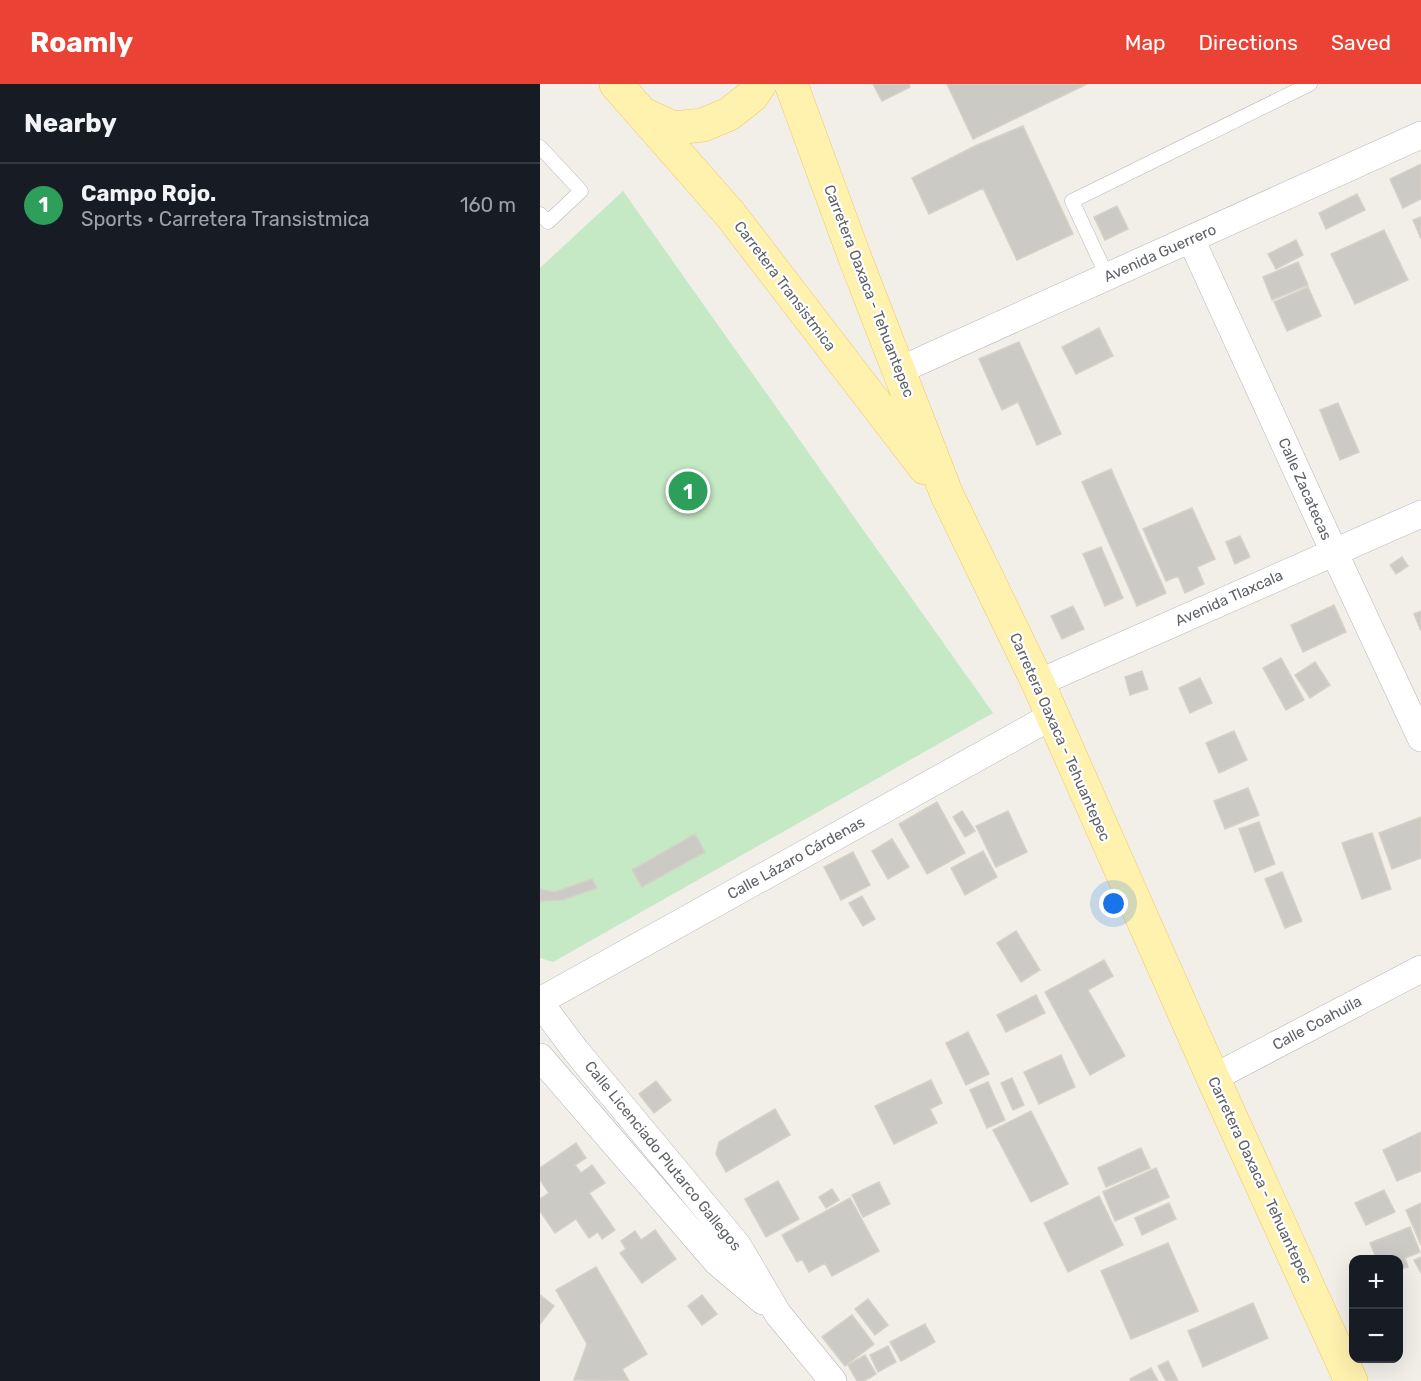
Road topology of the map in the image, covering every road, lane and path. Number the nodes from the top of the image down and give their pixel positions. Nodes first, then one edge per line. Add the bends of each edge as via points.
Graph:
1 (616, 84) edge
2 (760, 84) edge
3 (791, 84) edge
4 (1310, 84) edge
5 (643, 114) junction
6 (1421, 135) edge
7 (540, 147) edge
8 (540, 214) edge
9 (1191, 239) junction
10 (1107, 276) junction
11 (900, 370) junction
12 (947, 495) junction
13 (1421, 514) edge
14 (1334, 552) junction
15 (1038, 683) junction
16 (1052, 716) junction
17 (1421, 738) edge
18 (1421, 969) edge
19 (540, 1002) edge
20 (540, 1057) edge
21 (1213, 1078) junction
22 (778, 1314) junction
23 (832, 1381) edge
24 (1351, 1381) edge

1 - 5 main road, Carretera Transistmica
2 - 5 main road via 752,96 729,114 703,125 674,128
3 - 11 main road, Carretera Oaxaca - Tehuantepec
4 - 10 lane via 1072,201
5 - 12 main road, Carretera Transistmica via 730,214
6 - 9 street, Avenida Guerrero
7 - 8 lane via 581,191 548,222
9 - 10 street, Avenida Guerrero
9 - 14 street, Calle Zacatecas
10 - 11 street, Avenida Guerrero
11 - 12 main road, Carretera Oaxaca - Tehuantepec
12 - 15 main road, Carretera Oaxaca - Tehuantepec
13 - 14 street, Avenida Tlaxcala
14 - 15 street, Avenida Tlaxcala
14 - 17 street, Calle Zacatecas
15 - 16 main road, Carretera Oaxaca - Tehuantepec
16 - 19 street, Calle Lázaro Cárdenas
16 - 21 main road, Carretera Oaxaca - Tehuantepec
18 - 21 street, Calle Coahuila
19 - 22 street, Calle Licenciado Plutarco Gallegos via 738,1246
20 - 22 street, Calle Licenciado Plutarco Gallegos via 717,1262
21 - 24 main road, Carretera Oaxaca - Tehuantepec
22 - 23 street, Calle Licenciado Plutarco Gallegos

